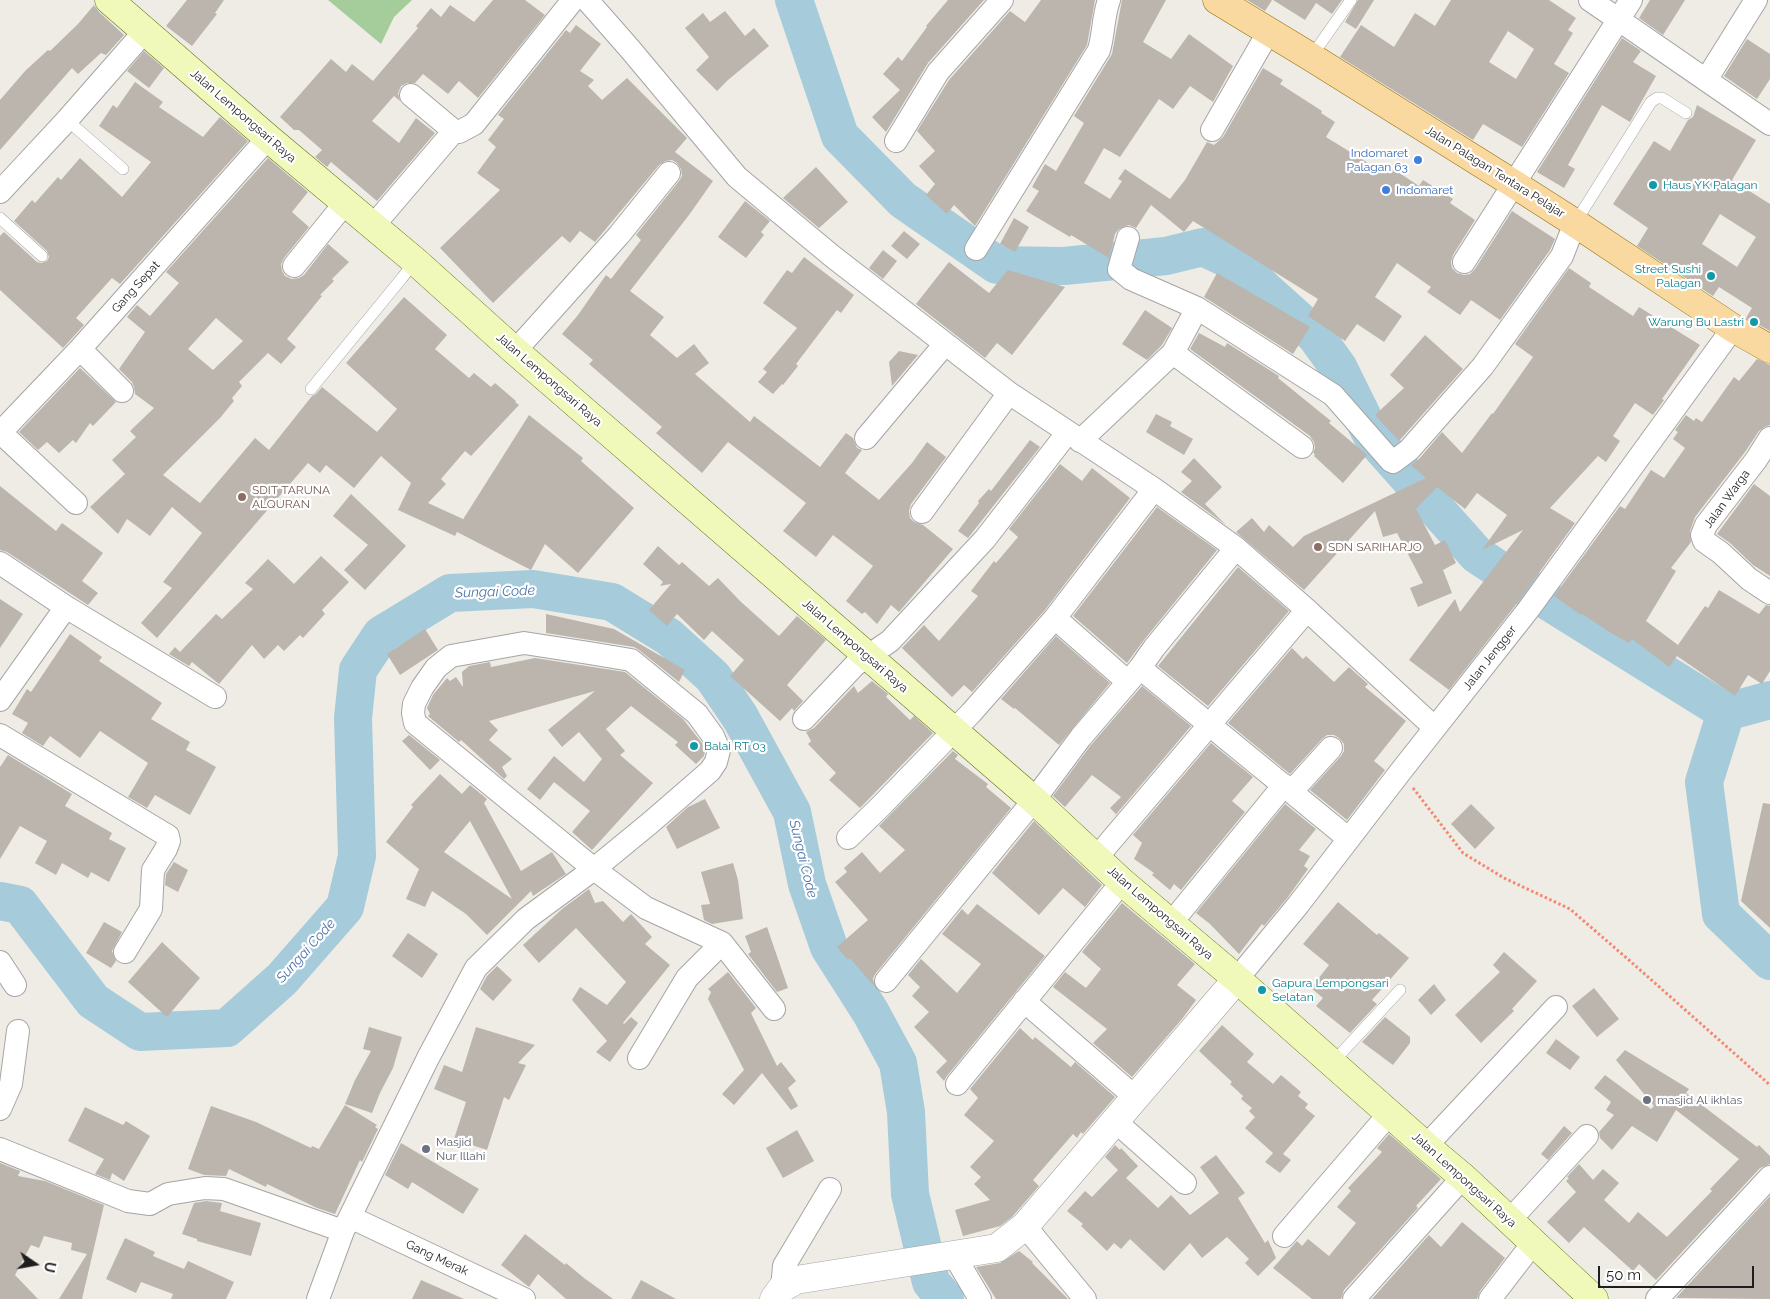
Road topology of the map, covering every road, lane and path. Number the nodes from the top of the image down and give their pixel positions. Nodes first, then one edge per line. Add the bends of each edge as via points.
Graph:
1 (109, 0) edge
2 (573, 0) edge
3 (587, 0) edge
4 (1002, 0) edge
5 (1109, 0) edge
6 (1218, 0) edge
7 (1351, 0) edge
8 (1590, 0) edge
9 (1631, 0) edge
10 (1756, 0) edge
11 (1619, 19) junction
12 (145, 31) junction
13 (1269, 31) junction
14 (1312, 57) junction
15 (1706, 80) junction
16 (411, 95) dead end
17 (1686, 113) dead end
18 (67, 120) junction
19 (1770, 124) edge
20 (1212, 130) dead end
21 (454, 131) junction
22 (268, 138) junction
23 (896, 141) dead end
24 (123, 169) dead end
25 (669, 172) dead end
26 (1514, 184) junction
27 (0, 192) edge
28 (345, 203) junction
29 (0, 218) edge
30 (1575, 222) junction
31 (373, 226) junction
32 (1126, 242) dead end
33 (976, 249) dead end
34 (42, 256) dead end
35 (415, 261) junction
36 (1464, 262) dead end
37 (294, 266) dead end
38 (1197, 308) junction
39 (1733, 328) junction
40 (945, 344) junction
41 (1770, 348) edge
42 (80, 349) junction
43 (515, 351) junction
44 (1173, 353) junction
45 (311, 389) dead end
46 (122, 391) dead end
47 (1009, 393) junction
48 (0, 433) edge
49 (1074, 436) junction
50 (866, 438) dead end
51 (1770, 438) edge
52 (1302, 447) dead end
53 (1154, 489) junction
54 (76, 502) dead end
55 (922, 512) dead end
56 (1236, 548) junction
57 (0, 562) edge
58 (1770, 592) edge
59 (66, 607) junction
60 (1307, 610) junction
61 (1055, 618) junction
62 (866, 656) junction
63 (1134, 675) junction
64 (216, 697) dead end
65 (0, 700) edge
66 (804, 720) dead end
67 (1210, 725) junction
68 (1436, 728) junction
69 (952, 731) junction
70 (0, 734) edge
71 (1331, 748) dead end
72 (1401, 771) junction
73 (1288, 788) junction
74 (1034, 800) junction
75 (848, 838) dead end
76 (1349, 839) junction
77 (1096, 857) junction
78 (594, 869) junction
79 (1122, 882) junction
80 (1172, 922) junction
81 (722, 943) junction
82 (125, 952) dead end
83 (0, 962) edge
84 (1237, 979) junction
85 (886, 981) dead end
86 (15, 985) dead end
87 (1400, 990) dead end
88 (1024, 1001) junction
89 (1556, 1007) dead end
90 (774, 1009) dead end
91 (18, 1031) dead end
92 (639, 1058) dead end
93 (1332, 1063) junction
94 (957, 1084) dead end
95 (1770, 1085) edge
96 (1135, 1097) junction
97 (0, 1109) edge
98 (1390, 1114) junction
99 (1115, 1121) junction
100 (1587, 1136) dead end
101 (1426, 1146) junction
102 (0, 1149) edge
103 (1770, 1177) edge
104 (1463, 1178) junction
105 (1185, 1183) dead end
106 (830, 1189) dead end
107 (1509, 1220) junction
108 (347, 1224) junction
109 (1025, 1226) junction
110 (1284, 1236) dead end
111 (1533, 1243) junction
112 (954, 1255) junction
113 (778, 1294) edge
114 (318, 1299) edge
115 (524, 1299) edge
116 (980, 1299) edge
117 (1085, 1299) edge
118 (1354, 1299) edge
119 (1490, 1299) edge
120 (1594, 1299) edge
121 (1657, 1299) edge

1 - 12 main road, Jalan Lempongsari Raya
2 - 21 street via 474,124 459,132
3 - 40 street via 737,177
4 - 23 street via 938,72
5 - 33 street via 1099,50
6 - 13 main road, Jalan Palagan Tentara Pelajar
7 - 14 lane
8 - 11 street
9 - 11 street
10 - 15 street
11 - 15 street
11 - 26 street
12 - 18 street
12 - 22 main road, Jalan Lempongsari Raya
13 - 14 main road, Jalan Palagan Tentara Pelajar
13 - 20 street
14 - 26 main road, Jalan Palagan Tentara Pelajar
15 - 19 street
16 - 21 street
17 - 30 lane via 1662,98 1651,102
18 - 24 lane
18 - 27 street
21 - 31 street
22 - 28 main road, Jalan Lempongsari Raya
22 - 42 street, Gang Sepat
25 - 43 street via 619,235
26 - 30 main road, Jalan Palagan Tentara Pelajar
26 - 36 street
28 - 31 main road, Jalan Lempongsari Raya
28 - 37 street
29 - 34 lane
30 - 38 street via 1562,256 1483,366 1401,456 1390,461 1333,395
30 - 39 main road, Jalan Palagan Tentara Pelajar
31 - 35 main road, Jalan Lempongsari Raya
32 - 38 street via 1119,269 1131,279
35 - 43 main road, Jalan Lempongsari Raya
35 - 45 lane
38 - 44 street
39 - 41 main road, Jalan Palagan Tentara Pelajar
39 - 68 street, Jalan Jengger via 1528,610
40 - 47 street
40 - 50 street
42 - 46 street
42 - 48 street, Gang Sepat
43 - 62 main road, Jalan Lempongsari Raya
44 - 49 street
44 - 52 street
47 - 49 street
47 - 55 street
48 - 54 street
49 - 53 street
49 - 62 street via 985,539 890,641
51 - 58 street, Jalan Warga via 1702,535 1704,541 1749,579
53 - 56 street
53 - 61 street
56 - 60 street
56 - 63 street
57 - 59 street
59 - 64 street
59 - 65 street
60 - 67 street
60 - 68 street
61 - 63 street
61 - 69 street
62 - 66 street
62 - 69 main road, Jalan Lempongsari Raya
63 - 67 street
63 - 74 street via 1081,737
67 - 73 street
67 - 77 street
68 - 72 street, Jalan Jengger
69 - 74 main road, Jalan Lempongsari Raya
69 - 75 street
70 - 82 street via 168,836 166,849 152,870 151,909
71 - 73 street
72 - 76 street, Jalan Jengger
72 - 95 path via 1463,853 1504,878 1570,909
73 - 76 street
73 - 80 street
74 - 77 main road, Jalan Lempongsari Raya
74 - 85 street
76 - 84 street, Jalan Jengger
77 - 79 main road, Jalan Lempongsari Raya
78 - 78 street via 415,723 414,704 422,688 436,668 450,656 524,643 631,660 697,714 713,736 719,750 710,771
78 - 81 street via 646,908
78 - 108 street via 526,919 476,968
79 - 80 main road, Jalan Lempongsari Raya
79 - 88 street
80 - 84 main road, Jalan Lempongsari Raya
81 - 90 street
81 - 92 street via 687,978
83 - 86 street
84 - 93 main road, Jalan Lempongsari Raya
84 - 96 street
87 - 93 lane
88 - 94 street
88 - 96 street
89 - 101 street
91 - 97 street via 11,1084
93 - 98 main road, Jalan Lempongsari Raya
96 - 99 street
98 - 101 main road, Jalan Lempongsari Raya
98 - 110 street
99 - 105 street
99 - 109 street
100 - 107 street
101 - 104 main road, Jalan Lempongsari Raya
102 - 108 street, Gang Merak via 128,1201 150,1204 168,1194 205,1188 224,1189
103 - 121 street
104 - 107 main road, Jalan Lempongsari Raya
104 - 118 street
106 - 113 street via 784,1266
107 - 111 main road, Jalan Lempongsari Raya
108 - 114 street
108 - 115 street, Gang Merak
109 - 112 street via 997,1248
109 - 117 street
111 - 119 street
111 - 120 main road, Jalan Lempongsari Raya
112 - 113 street via 796,1280
112 - 116 street

